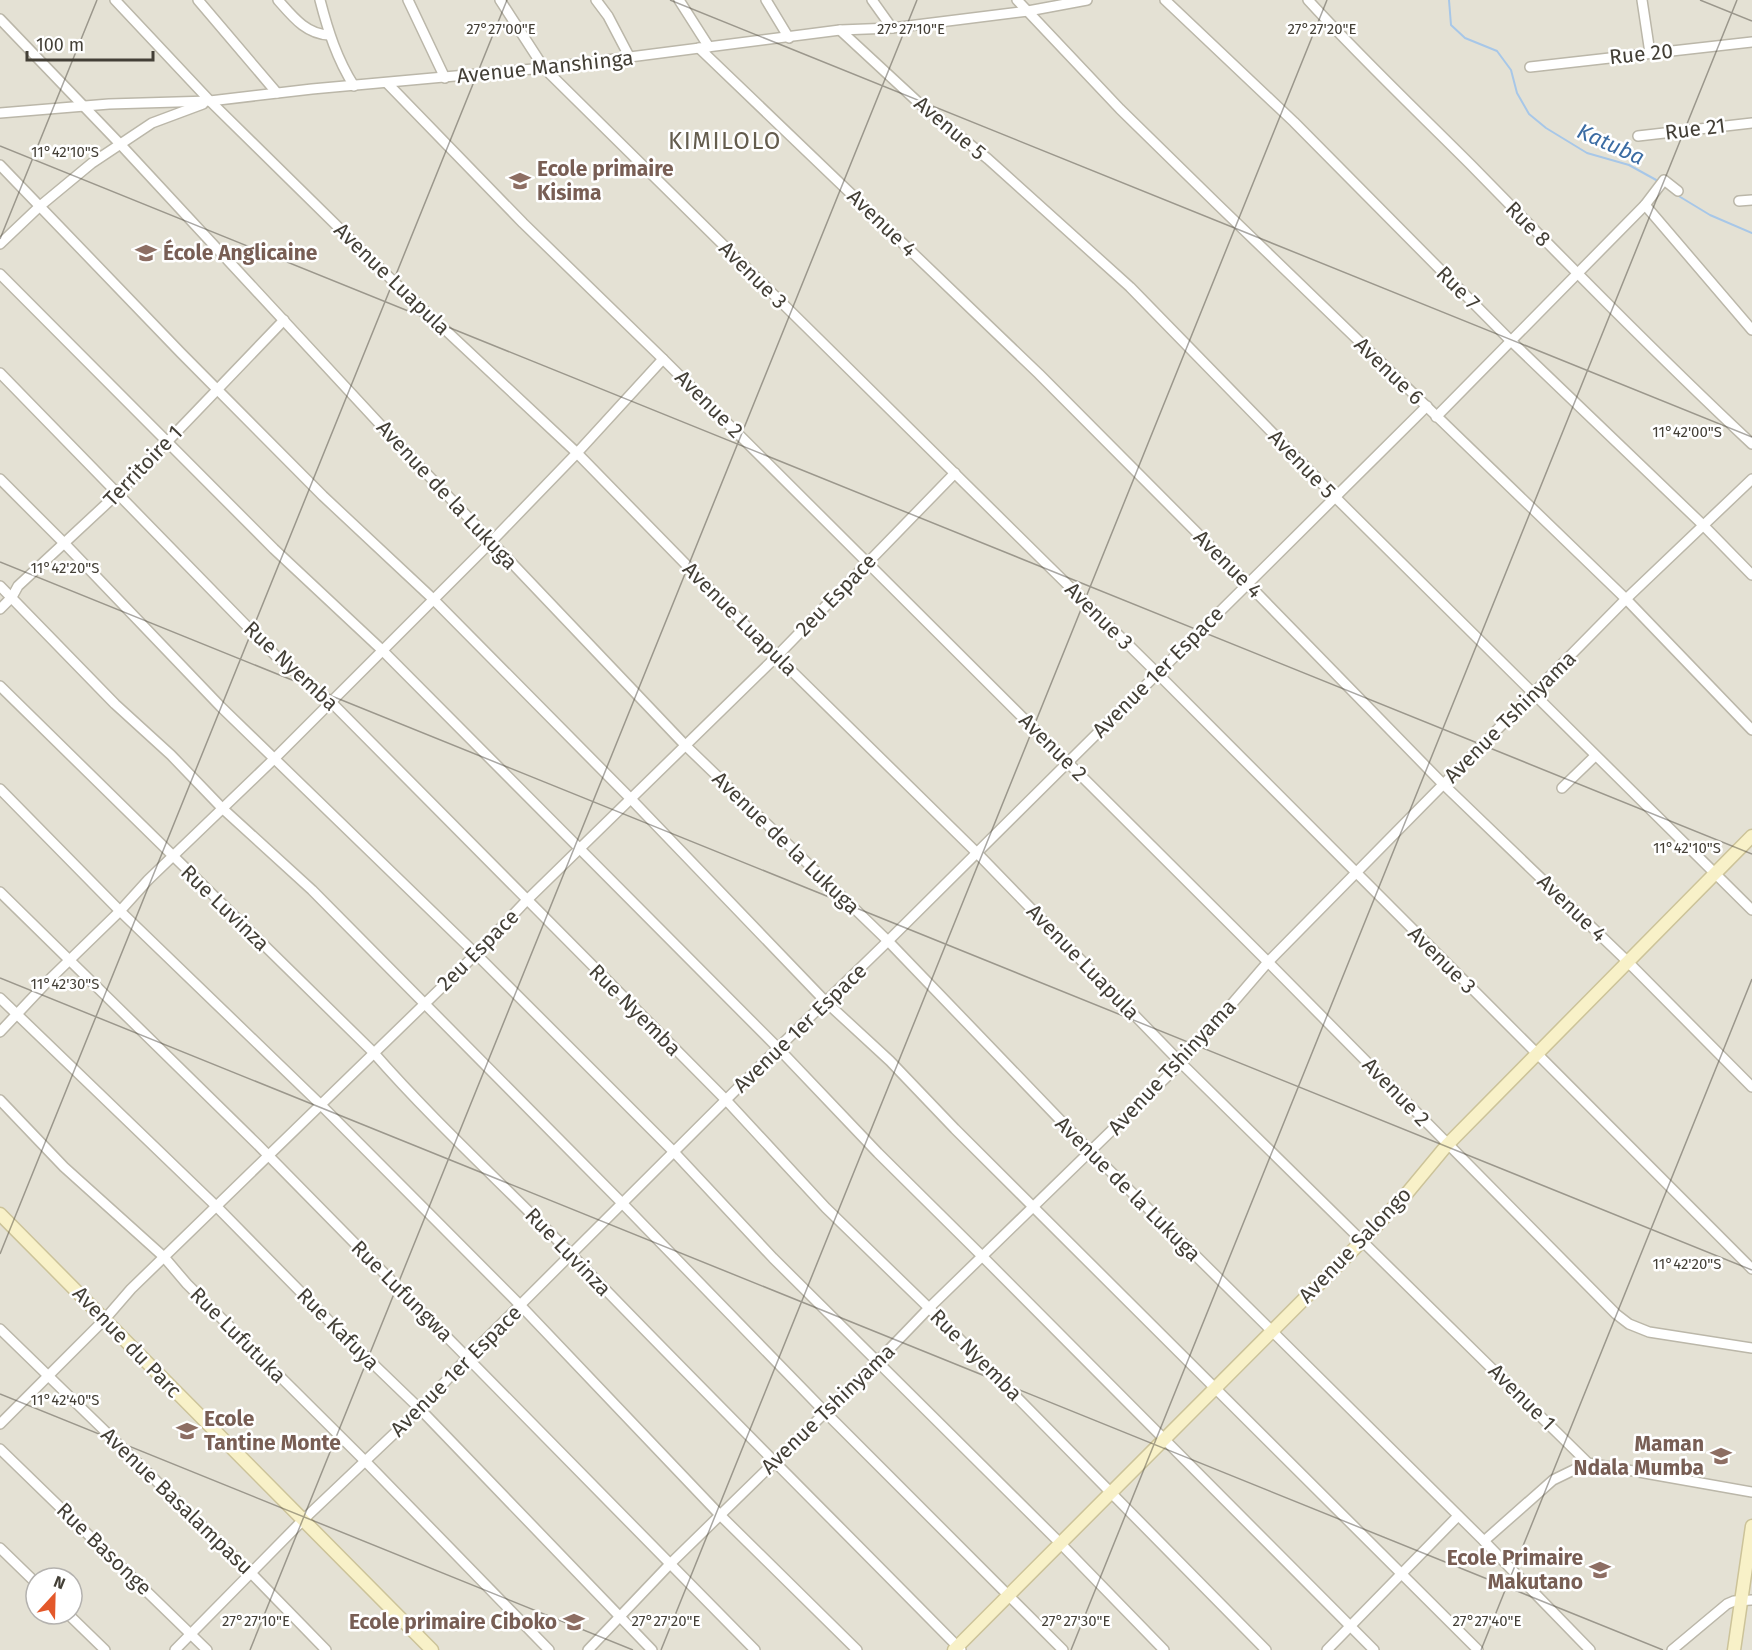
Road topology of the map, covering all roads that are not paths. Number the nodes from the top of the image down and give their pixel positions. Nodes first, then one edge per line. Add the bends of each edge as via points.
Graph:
1 (115, 0) edge
2 (198, 0) edge
3 (278, 0) edge
4 (320, 0) edge
5 (408, 0) edge
6 (500, 0) edge
7 (596, 0) edge
8 (679, 0) edge
9 (766, 0) edge
10 (872, 0) edge
11 (1017, 0) edge
12 (1087, 0) edge
13 (1165, 0) edge
14 (1308, 0) edge
15 (1642, 0) edge
16 (1028, 10) junction
17 (0, 19) edge
18 (892, 28) junction
19 (840, 30) junction
20 (329, 35) junction
21 (789, 38) junction
22 (1752, 42) edge
23 (709, 47) junction
24 (699, 48) junction
25 (1650, 53) junction
26 (630, 58) junction
27 (1530, 67) dead end
28 (544, 68) junction
29 (444, 78) junction
30 (387, 83) junction
31 (354, 86) junction
32 (277, 93) junction
33 (210, 101) junction
34 (84, 107) junction
35 (0, 113) edge
36 (1752, 123) edge
37 (1638, 136) dead end
38 (121, 145) junction
39 (0, 165) edge
40 (1677, 191) dead end
41 (1752, 200) edge
42 (1739, 201) dead end
43 (1645, 205) junction
44 (40, 206) junction
45 (0, 244) edge
46 (1577, 273) junction
47 (0, 274) edge
48 (284, 320) junction
49 (1752, 330) edge
50 (1510, 340) junction
51 (663, 359) junction
52 (0, 373) edge
53 (217, 389) junction
54 (1427, 406) junction
55 (1437, 417) junction
56 (167, 442) junction
57 (1752, 444) edge
58 (577, 453) junction
59 (955, 473) junction
60 (0, 479) edge
61 (1752, 479) edge
62 (117, 494) junction
63 (1336, 498) junction
64 (1703, 525) junction
65 (491, 542) junction
66 (65, 544) junction
67 (868, 563) junction
68 (1752, 575) edge
69 (1247, 583) junction
70 (0, 586) edge
71 (12, 597) junction
72 (432, 598) junction
73 (1626, 599) junction
74 (0, 609) edge
75 (382, 650) junction
76 (777, 656) junction
77 (1157, 673) junction
78 (0, 686) edge
79 (1534, 694) junction
80 (331, 702) junction
81 (1752, 730) edge
82 (685, 745) junction
83 (1595, 756) junction
84 (275, 758) junction
85 (1068, 762) junction
86 (1443, 784) junction
87 (1562, 788) dead end
88 (0, 789) edge
89 (631, 799) junction
90 (222, 808) junction
91 (1752, 836) edge
92 (579, 849) junction
93 (976, 852) junction
94 (172, 857) junction
95 (1355, 873) junction
96 (1714, 874) junction
97 (0, 892) edge
98 (526, 902) junction
99 (1752, 910) edge
100 (120, 911) junction
101 (888, 941) junction
102 (476, 954) junction
103 (69, 962) junction
104 (1268, 962) junction
105 (1628, 962) junction
106 (0, 998) edge
107 (826, 1002) junction
108 (424, 1004) junction
109 (17, 1015) junction
110 (0, 1032) edge
111 (778, 1048) junction
112 (373, 1052) junction
113 (1537, 1054) junction
114 (1182, 1063) junction
115 (1752, 1087) edge
116 (0, 1100) edge
117 (726, 1100) junction
118 (320, 1104) junction
119 (1447, 1145) junction
120 (674, 1152) junction
121 (1091, 1152) junction
122 (267, 1155) junction
123 (622, 1203) junction
124 (1034, 1206) junction
125 (217, 1208) junction
126 (0, 1214) edge
127 (1363, 1240) junction
128 (571, 1254) junction
129 (982, 1256) junction
130 (164, 1257) junction
131 (1752, 1269) edge
132 (521, 1306) junction
133 (929, 1308) junction
134 (105, 1318) junction
135 (0, 1329) edge
136 (1270, 1331) junction
137 (1752, 1348) edge
138 (468, 1358) junction
139 (879, 1361) junction
140 (48, 1376) junction
141 (1216, 1389) junction
142 (420, 1409) junction
143 (826, 1413) junction
144 (0, 1424) edge
145 (1164, 1439) junction
146 (0, 1449) edge
147 (365, 1461) junction
148 (774, 1463) junction
149 (1588, 1463) junction
150 (1752, 1492) edge
151 (1112, 1493) junction
152 (720, 1515) junction
153 (1458, 1516) junction
154 (302, 1521) junction
155 (1752, 1526) edge
156 (1484, 1541) junction
157 (1061, 1544) junction
158 (0, 1548) edge
159 (670, 1564) junction
160 (24, 1571) edge
161 (250, 1572) junction
162 (1401, 1573) junction
163 (1009, 1596) junction
164 (1747, 1601) edge
165 (619, 1617) junction
166 (80, 1626) edge
167 (1351, 1627) junction
168 (192, 1634) junction
169 (958, 1649) edge
170 (105, 1650) edge
171 (175, 1650) edge
172 (207, 1650) edge
173 (326, 1650) edge
174 (432, 1650) edge
175 (549, 1650) edge
176 (588, 1650) edge
177 (652, 1650) edge
178 (755, 1650) edge
179 (857, 1650) edge
180 (1063, 1650) edge
181 (1164, 1650) edge
182 (1266, 1650) edge
183 (1327, 1650) edge
184 (1374, 1650) edge
185 (1478, 1650) edge
186 (1590, 1650) edge
187 (1672, 1650) edge
188 (1734, 1650) edge

1 - 33 street, Avenue Luapula
2 - 32 street
3 - 20 street via 305,28
4 - 20 street
5 - 29 street
6 - 28 street, Avenue 3
7 - 26 street
8 - 23 street
9 - 21 street
10 - 18 street
11 - 16 street, Avenue 6
12 - 16 street, Avenue Manshinga
13 - 50 street, Rue 7
14 - 46 street, Rue 8
15 - 25 street
16 - 18 street, Avenue Manshinga
16 - 54 street, Avenue 6 via 1144,133
17 - 34 street, Avenue de la Lukuga
18 - 19 street, Avenue Manshinga
19 - 21 street, Avenue Manshinga
19 - 63 street, Avenue 5 via 1130,287
20 - 31 street
21 - 23 street, Avenue Manshinga
22 - 25 street, Rue 20
23 - 24 street, Avenue Manshinga
24 - 26 street, Avenue Manshinga
24 - 69 street, Avenue 4 via 1040,374
25 - 27 street, Rue 20
26 - 28 street, Avenue Manshinga
28 - 29 street, Avenue Manshinga
28 - 59 street, Avenue 3
29 - 30 street, Avenue Manshinga
30 - 31 street, Avenue Manshinga
30 - 51 street, Avenue 2
31 - 32 street, Avenue Manshinga
32 - 33 street, Avenue Manshinga
33 - 34 street, Avenue Manshinga
33 - 38 street via 152,123
33 - 58 street, Avenue Luapula via 392,280
34 - 35 street, Avenue Manshinga
34 - 38 street, Avenue de la Lukuga
36 - 37 street, Rue 21
38 - 44 street via 92,163
38 - 48 street, Avenue de la Lukuga
39 - 44 street
40 - 43 street via 1664,180
41 - 42 street
43 - 46 street
43 - 49 street
44 - 45 street
44 - 53 street
46 - 50 street
46 - 57 street, Rue 8
47 - 56 street
48 - 53 street, Territoire 1
48 - 65 street, Avenue de la Lukuga
50 - 55 street
50 - 64 street, Rue 7
51 - 58 street
51 - 67 street, Avenue 2
52 - 62 street, Rue Nyemba
53 - 56 street, Territoire 1
53 - 72 street
54 - 55 street, Avenue 6
54 - 63 street, Avenue 1er Espace
55 - 73 street, Avenue 6
56 - 62 street, Territoire 1
56 - 75 street
58 - 65 street
58 - 76 street, Avenue Luapula
59 - 67 street, 2eu Espace
59 - 77 street, Avenue 3
60 - 66 street
61 - 64 street, Avenue Tshinyama
62 - 66 street, Territoire 1
62 - 80 street, Rue Nyemba via 276,656
63 - 69 street, Avenue 1er Espace
63 - 79 street, Avenue 5
64 - 68 street, Rue 7
64 - 73 street, Avenue Tshinyama
65 - 72 street
65 - 82 street, Avenue de la Lukuga
66 - 71 street, Territoire 1 via 18,586
66 - 84 street
67 - 76 street, 2eu Espace
67 - 85 street, Avenue 2
69 - 77 street, Avenue 1er Espace
69 - 86 street, Avenue 4
70 - 71 street
71 - 74 street, Territoire 1
71 - 90 street
72 - 75 street
72 - 89 street
73 - 79 street, Avenue Tshinyama
73 - 81 street, Avenue 6
75 - 80 street
75 - 92 street
76 - 82 street, 2eu Espace
76 - 93 street, Avenue Luapula
77 - 85 street, Avenue 1er Espace
77 - 95 street, Avenue 3
78 - 94 street, Rue Luvinza
79 - 83 street, Avenue 5
79 - 86 street, Avenue Tshinyama
80 - 84 street
80 - 98 street, Rue Nyemba
82 - 89 street, 2eu Espace
82 - 101 street, Avenue de la Lukuga
83 - 87 street
83 - 96 street, Avenue 5
84 - 90 street
84 - 102 street
85 - 93 street, Avenue 1er Espace
85 - 104 street, Avenue 2
86 - 95 street, Avenue Tshinyama
86 - 105 street, Avenue 4
88 - 100 street
89 - 92 street, 2eu Espace
89 - 107 street
90 - 94 street
90 - 108 street via 312,890
91 - 96 street, Avenue Salongo
92 - 98 street, 2eu Espace
92 - 111 street
93 - 101 street, Avenue 1er Espace
93 - 114 street, Avenue Luapula
94 - 100 street
94 - 112 street, Rue Luvinza
95 - 104 street, Avenue Tshinyama
95 - 113 street, Avenue 3
96 - 99 street, Avenue 5
96 - 105 street, Avenue Salongo
97 - 103 street, Rue Lufungwa
98 - 102 street, 2eu Espace
98 - 117 street, Rue Nyemba
100 - 103 street
100 - 118 street
101 - 107 street, Avenue 1er Espace
101 - 121 street, Avenue de la Lukuga
102 - 108 street, 2eu Espace
102 - 120 street
103 - 109 street
103 - 122 street, Rue Lufungwa
104 - 114 street, Avenue Tshinyama
104 - 119 street, Avenue 2
105 - 113 street, Avenue Salongo
105 - 115 street, Avenue 4
106 - 109 street, Rue Kafuya
107 - 111 street, Avenue 1er Espace
107 - 124 street
108 - 112 street, 2eu Espace
108 - 123 street
109 - 110 street
109 - 125 street, Rue Kafuya
111 - 117 street, Avenue 1er Espace
111 - 129 street
112 - 118 street, 2eu Espace
112 - 128 street, Rue Luvinza
113 - 119 street, Avenue Salongo
113 - 131 street, Avenue 3
114 - 121 street, Avenue Tshinyama
114 - 127 street, Avenue Luapula
116 - 130 street, Rue Lufutuka via 64,1167
117 - 120 street, Avenue 1er Espace
117 - 133 street, Rue Nyemba via 826,1208
118 - 122 street, 2eu Espace
118 - 132 street
119 - 127 street, Avenue Salongo
119 - 137 street, Avenue 2 via 1629,1324 1649,1332
120 - 123 street, Avenue 1er Espace
120 - 139 street via 773,1258
121 - 124 street, Avenue Tshinyama
121 - 136 street, Avenue de la Lukuga
122 - 125 street, 2eu Espace
122 - 138 street, Rue Lufungwa
123 - 128 street, Avenue 1er Espace
123 - 143 street
124 - 129 street, Avenue Tshinyama
124 - 141 street
125 - 130 street, 2eu Espace
125 - 142 street, Rue Kafuya
126 - 134 street, Avenue du Parc
127 - 136 street, Avenue Salongo
127 - 149 street, Avenue 1
128 - 132 street, Avenue 1er Espace
128 - 148 street, Rue Luvinza
129 - 133 street, Avenue Tshinyama
129 - 145 street
130 - 134 street, 2eu Espace
130 - 147 street, Rue Lufutuka
132 - 138 street, Avenue 1er Espace
132 - 152 street
133 - 139 street, Avenue Tshinyama
133 - 151 street, Rue Nyemba
134 - 140 street, 2eu Espace
134 - 154 street, Avenue du Parc
135 - 140 street, Avenue Basalampasu
136 - 141 street, Avenue Salongo
136 - 153 street, Avenue de la Lukuga
138 - 142 street, Avenue 1er Espace
138 - 159 street, Rue Lufungwa
139 - 143 street, Avenue Tshinyama
139 - 157 street
140 - 144 street, 2eu Espace
140 - 161 street, Avenue Basalampasu
141 - 145 street, Avenue Salongo
141 - 162 street
142 - 147 street, Avenue 1er Espace
142 - 165 street, Rue Kafuya
143 - 148 street, Avenue Tshinyama
143 - 163 street
145 - 151 street, Avenue Salongo
145 - 167 street
146 - 168 street, Rue Basonge
147 - 154 street, Avenue 1er Espace
147 - 175 street, Rue Lufutuka
148 - 152 street, Avenue Tshinyama
148 - 169 street, Rue Luvinza
149 - 150 street
149 - 156 street via 1552,1480
151 - 157 street, Avenue Salongo
151 - 182 street, Rue Nyemba
152 - 159 street, Avenue Tshinyama
152 - 179 street
153 - 156 street, Avenue de la Lukuga
153 - 162 street
154 - 161 street, Avenue 1er Espace
154 - 174 street, Avenue du Parc
155 - 164 street
156 - 186 street, Avenue de la Lukuga
157 - 163 street, Avenue Salongo
157 - 181 street
158 - 160 street
159 - 165 street, Avenue Tshinyama
159 - 178 street, Rue Lufungwa
161 - 168 street, Avenue 1er Espace
161 - 173 street, Avenue Basalampasu
162 - 167 street
162 - 185 street
163 - 169 street, Avenue Salongo
163 - 180 street
164 - 187 street via 1734,1601 1719,1610
164 - 188 street
165 - 176 street, Avenue Tshinyama
165 - 177 street, Rue Kafuya
166 - 170 street
167 - 183 street
167 - 184 street
168 - 171 street, Avenue 1er Espace
168 - 172 street, Rue Basonge

